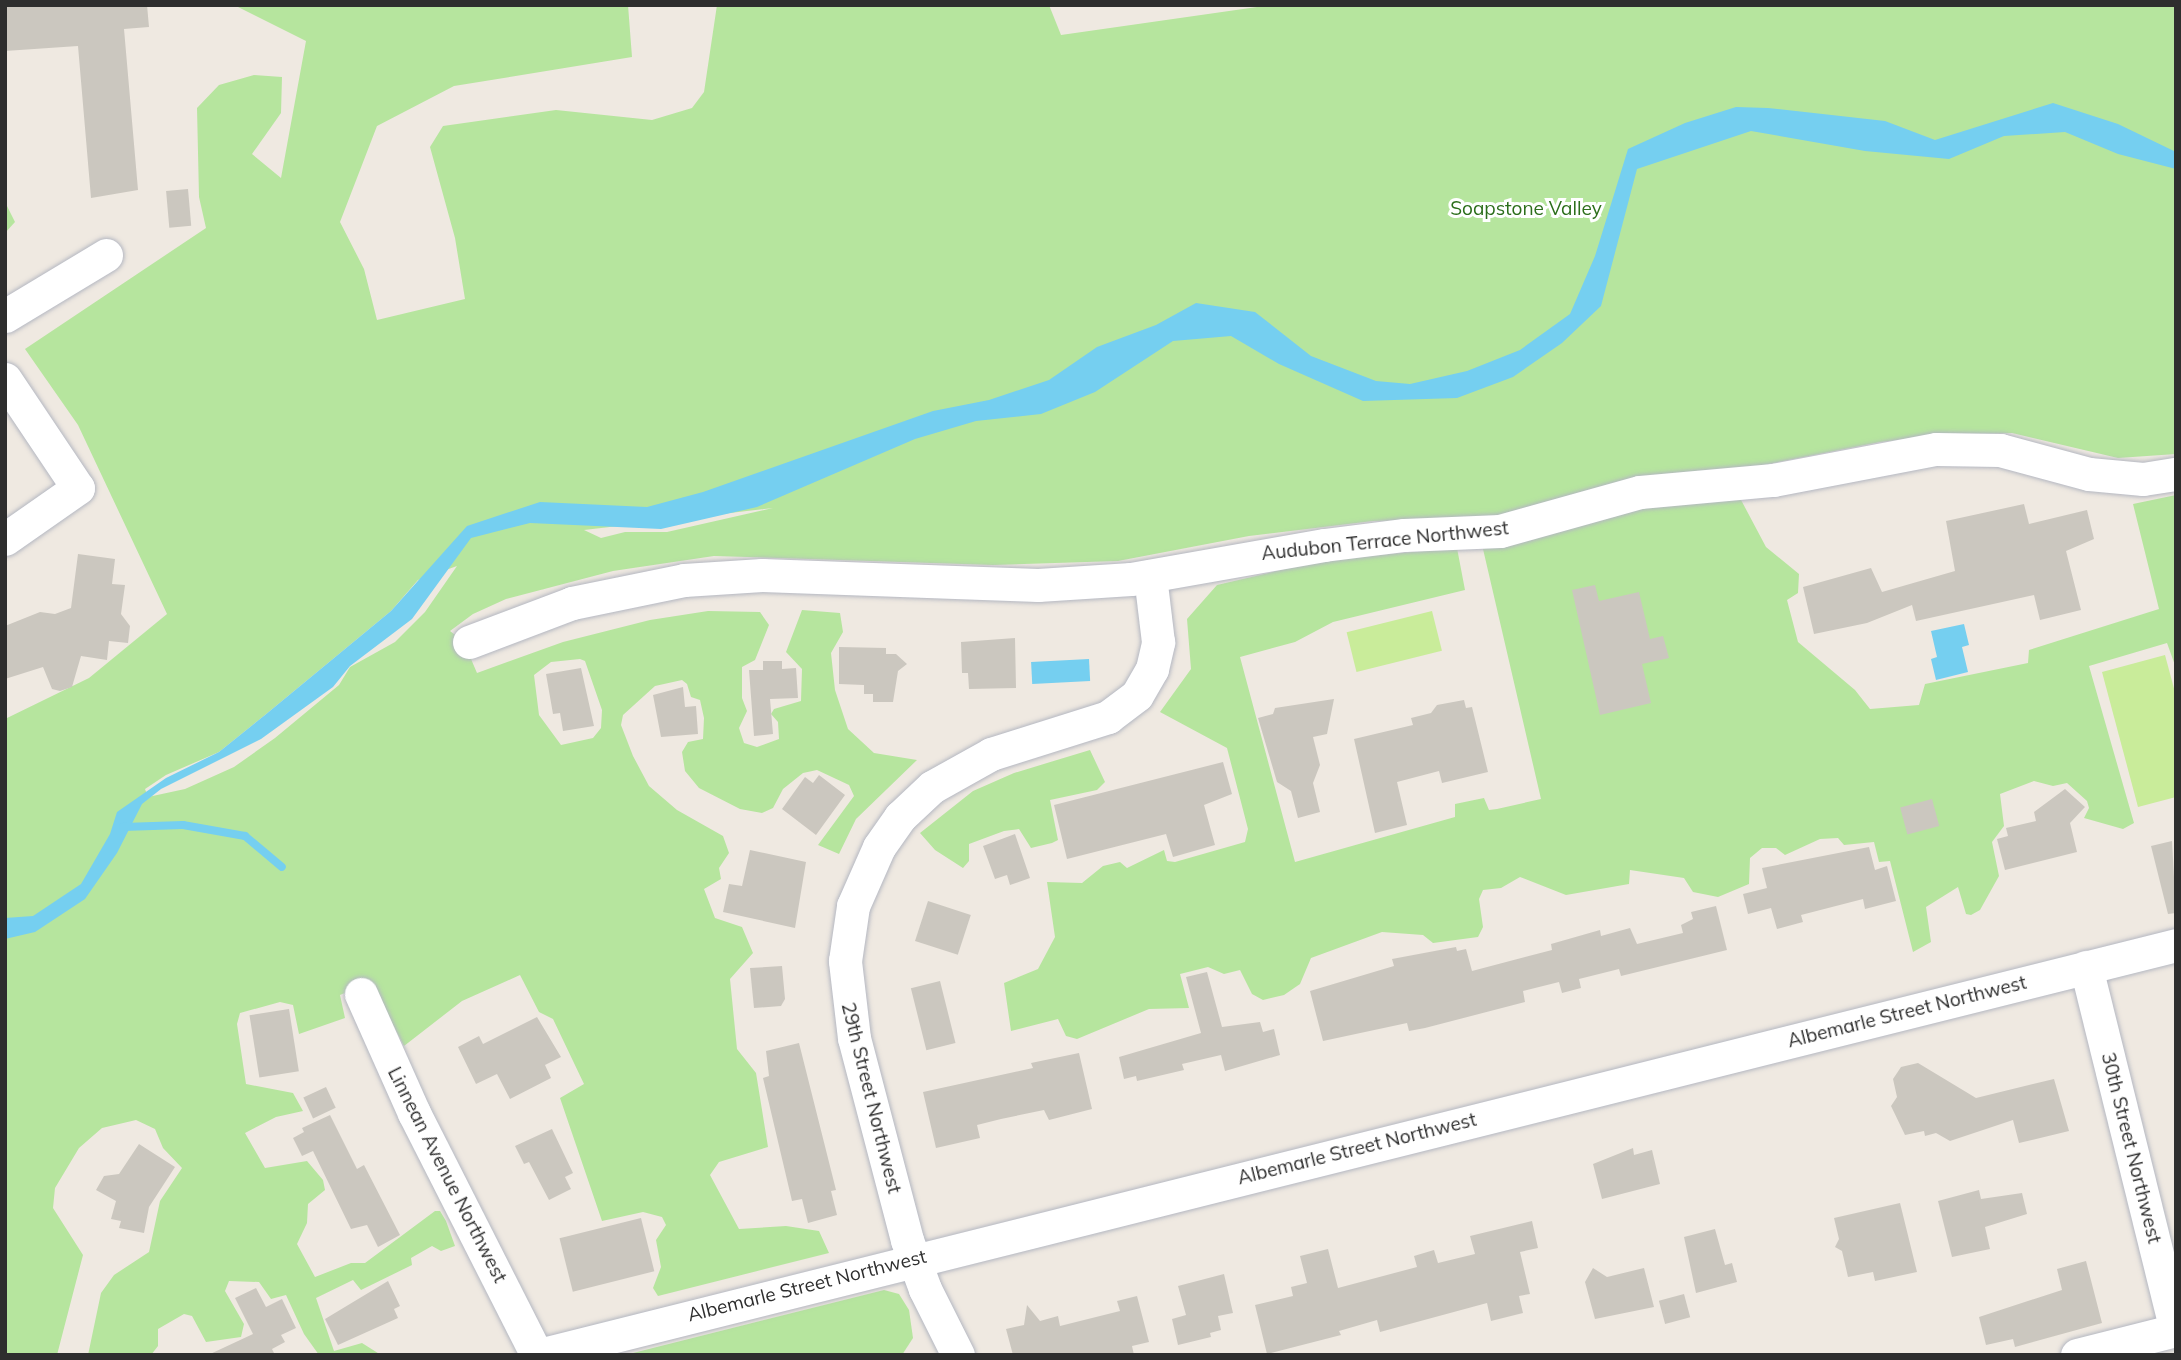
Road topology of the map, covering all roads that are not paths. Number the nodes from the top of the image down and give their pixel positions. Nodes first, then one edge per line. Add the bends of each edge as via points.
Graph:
1 (106, 255) dead end
2 (5, 316) edge
3 (5, 379) edge
4 (2176, 474) edge
5 (5, 539) edge
6 (1150, 576) junction
7 (468, 642) dead end
8 (2176, 945) edge
9 (2086, 967) junction
10 (361, 994) dead end
11 (914, 1259) junction
12 (2176, 1330) edge
13 (538, 1355) edge
14 (958, 1355) edge
15 (2077, 1355) edge

1 - 2 street
3 - 5 street via 78,488
4 - 6 street, Audubon Terrace Northwest via 2143,479 2102,475 2000,450 1936,450 1773,480 1640,492 1500,531 1404,535 1324,545
6 - 7 street, Audubon Terrace Northwest via 1038,585 786,575 684,580 572,603
6 - 11 street, 29th Street Northwest via 1158,642 1152,669 1137,695 1108,717 991,754 932,787 895,824 856,895 846,949 848,1004
8 - 9 street, Albemarle Street Northwest
9 - 11 street, Albemarle Street Northwest
9 - 12 street, 30th Street Northwest
10 - 13 street, Linnean Avenue Northwest via 414,1113
11 - 13 street, Albemarle Street Northwest
11 - 14 street, 29th Street Northwest
12 - 15 street

